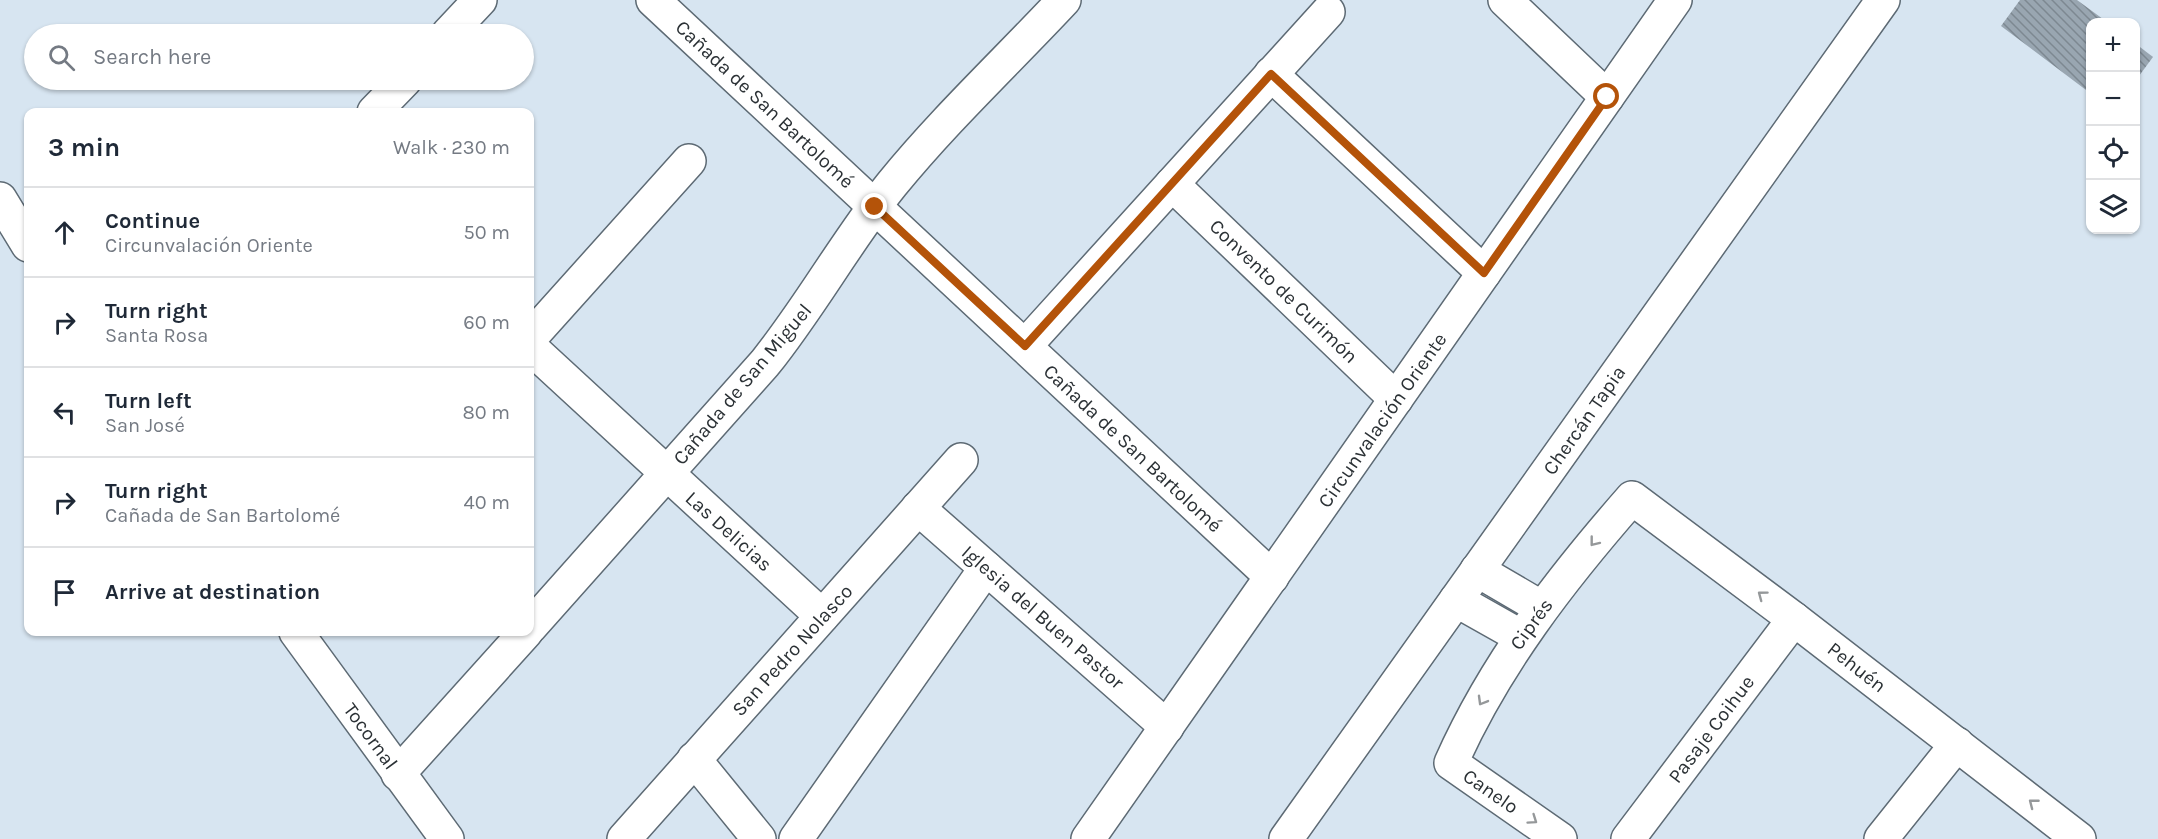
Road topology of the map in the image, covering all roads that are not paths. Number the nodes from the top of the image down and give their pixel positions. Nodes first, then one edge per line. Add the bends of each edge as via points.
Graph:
1 (480, 0) edge
2 (653, 0) edge
3 (1064, 0) edge
4 (1505, 0) edge
5 (1675, 0) edge
6 (1883, 0) edge
7 (1328, 12) dead end
8 (457, 24) edge
9 (1271, 74) junction
10 (395, 90) edge
11 (1607, 97) junction
12 (378, 108) edge
13 (689, 161) dead end
14 (1172, 184) junction
15 (0, 199) edge
16 (875, 207) junction
17 (24, 238) edge
18 (1484, 273) junction
19 (534, 334) edge
20 (1025, 346) junction
21 (534, 352) edge
22 (1396, 399) junction
23 (961, 460) dead end
24 (667, 474) junction
25 (1632, 498) joint
26 (918, 508) junction
27 (986, 568) junction
28 (1477, 570) junction
29 (1272, 577) junction
30 (1456, 600) junction
31 (1542, 608) junction
32 (822, 616) junction
33 (1794, 619) junction
34 (534, 623) edge
35 (299, 636) edge
36 (522, 636) edge
37 (1520, 636) junction
38 (1167, 727) junction
39 (1957, 744) junction
40 (694, 759) junction
41 (1451, 763) joint
42 (398, 774) junction
43 (447, 839) edge
44 (624, 839) edge
45 (759, 839) edge
46 (796, 839) edge
47 (1088, 839) edge
48 (1286, 839) edge
49 (1560, 839) edge
50 (1628, 839) edge
51 (1881, 839) edge
52 (2079, 839) edge

1 - 8 street
2 - 16 street, Cañada de San Bartolomé
3 - 16 street, Cañada de San Miguel via 913,160
4 - 11 street
5 - 11 street, Circunvalación Oriente
6 - 28 street, Chercán Tapia
7 - 9 street
9 - 14 street
9 - 18 street
10 - 12 street
11 - 18 street, Circunvalación Oriente
13 - 19 street
14 - 20 street
14 - 22 street, Convento de Curimón
15 - 17 street
16 - 20 street, Cañada de San Bartolomé
16 - 24 street, Cañada de San Miguel via 798,323
18 - 22 street, Circunvalación Oriente
20 - 29 street, Cañada de San Bartolomé
21 - 24 street, Las Delicias
22 - 29 street, Circunvalación Oriente
23 - 26 street, San Pedro Nolasco
24 - 32 street, Las Delicias
24 - 34 street, Cañada de San Miguel
25 -> 31 street, Ciprés
33 -> 25 street, Pehuén
26 - 27 street, Iglesia del Buen Pastor
26 - 32 street, San Pedro Nolasco
27 - 38 street, Iglesia del Buen Pastor
27 - 46 street
28 - 30 street, Chercán Tapia
28 - 31 street
29 - 38 street, Circunvalación Oriente
30 - 37 street
30 - 48 street, Chercán Tapia
31 - 37 street, Ciprés
32 - 40 street, San Pedro Nolasco
33 - 39 street, Pehuén
33 - 50 street, Pasaje Coihue
35 - 42 street, Tocornal
36 - 42 street
37 -> 41 street, Ciprés via 1468,725
38 - 47 street, Circunvalación Oriente
39 - 51 street
52 -> 39 street, Pehuén
40 - 44 street, San Pedro Nolasco
40 - 45 street
41 -> 49 street, Canelo
42 - 43 street, Tocornal

